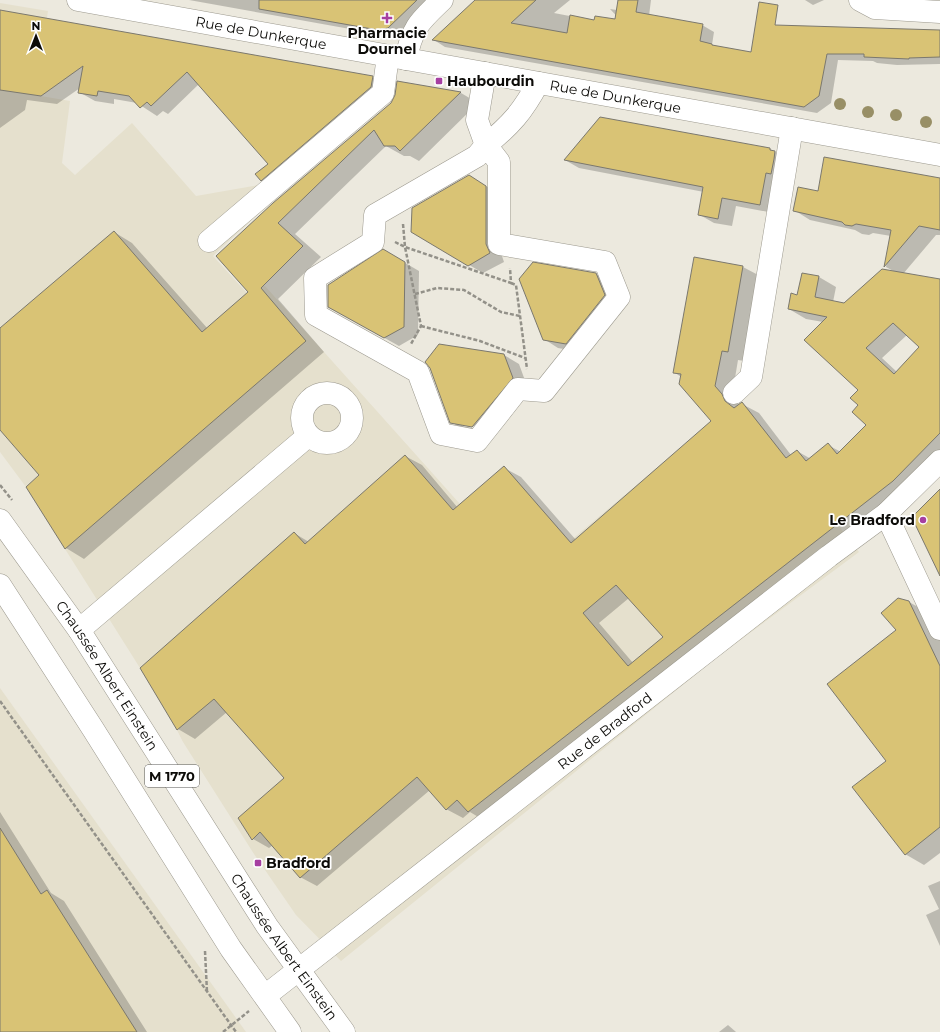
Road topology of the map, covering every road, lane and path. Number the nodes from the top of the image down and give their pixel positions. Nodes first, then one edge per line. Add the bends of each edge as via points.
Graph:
1 (78, 0) edge
2 (442, 0) edge
3 (860, 0) edge
4 (940, 12) edge
5 (397, 57) junction
6 (485, 73) junction
7 (538, 82) junction
8 (792, 128) junction
9 (486, 145) junction
10 (940, 154) edge
11 (400, 201) junction
12 (374, 232) junction
13 (209, 240) dead end
14 (507, 246) junction
15 (405, 247) junction
16 (511, 283) junction
17 (415, 294) junction
18 (520, 316) junction
19 (421, 326) junction
20 (525, 358) junction
21 (401, 362) junction
22 (530, 390) junction
23 (734, 393) dead end
24 (308, 436) dead end
25 (940, 461) edge
26 (886, 514) junction
27 (0, 520) edge
28 (0, 585) edge
29 (940, 629) edge
30 (79, 630) junction
31 (0, 702) edge
32 (298, 969) junction
33 (265, 996) junction
34 (242, 1016) dead end
35 (231, 1024) junction
36 (223, 1032) edge
37 (236, 1032) edge
38 (290, 1032) edge
39 (344, 1032) edge

1 - 5 main road, Rue de Dunkerque
2 - 5 main road via 423,18
3 - 4 main road via 875,8
5 - 6 main road, Rue de Dunkerque
5 - 13 main road via 383,93
6 - 7 main road, Rue de Dunkerque
6 - 9 main road via 476,120
7 - 8 main road, Rue de Dunkerque
7 - 9 main road via 524,108
8 - 10 main road, Rue de Dunkerque
8 - 23 main road via 751,377
9 - 11 main road via 476,156
9 - 14 main road via 499,162 498,244
11 - 12 main road via 375,215
11 - 15 path
12 - 15 path
12 - 21 main road via 372,242 315,278 316,315
14 - 16 path
14 - 22 main road via 605,262 619,297 544,391
15 - 16 path
15 - 17 path
16 - 18 path via 516,285
17 - 18 path via 437,288 464,290 501,312
17 - 19 path
18 - 20 path
19 - 20 path via 480,341
19 - 21 path
20 - 22 path
21 - 22 main road via 418,372 441,434 476,441 518,389
24 - 30 main road
25 - 26 main road, Rue de Bradford
26 - 29 main road
26 - 32 main road, Rue de Bradford
27 - 30 main road, Chaussée Albert Einstein / M 1770
28 - 33 main road, M 1770 via 232,949
30 - 32 main road, Chaussée Albert Einstein / M 1770 via 267,926
31 - 35 path
32 - 33 main road, Rue de Bradford
32 - 39 main road, Chaussée Albert Einstein / M 1770
33 - 38 main road, M 1770
34 - 35 path
35 - 36 path
35 - 37 path

